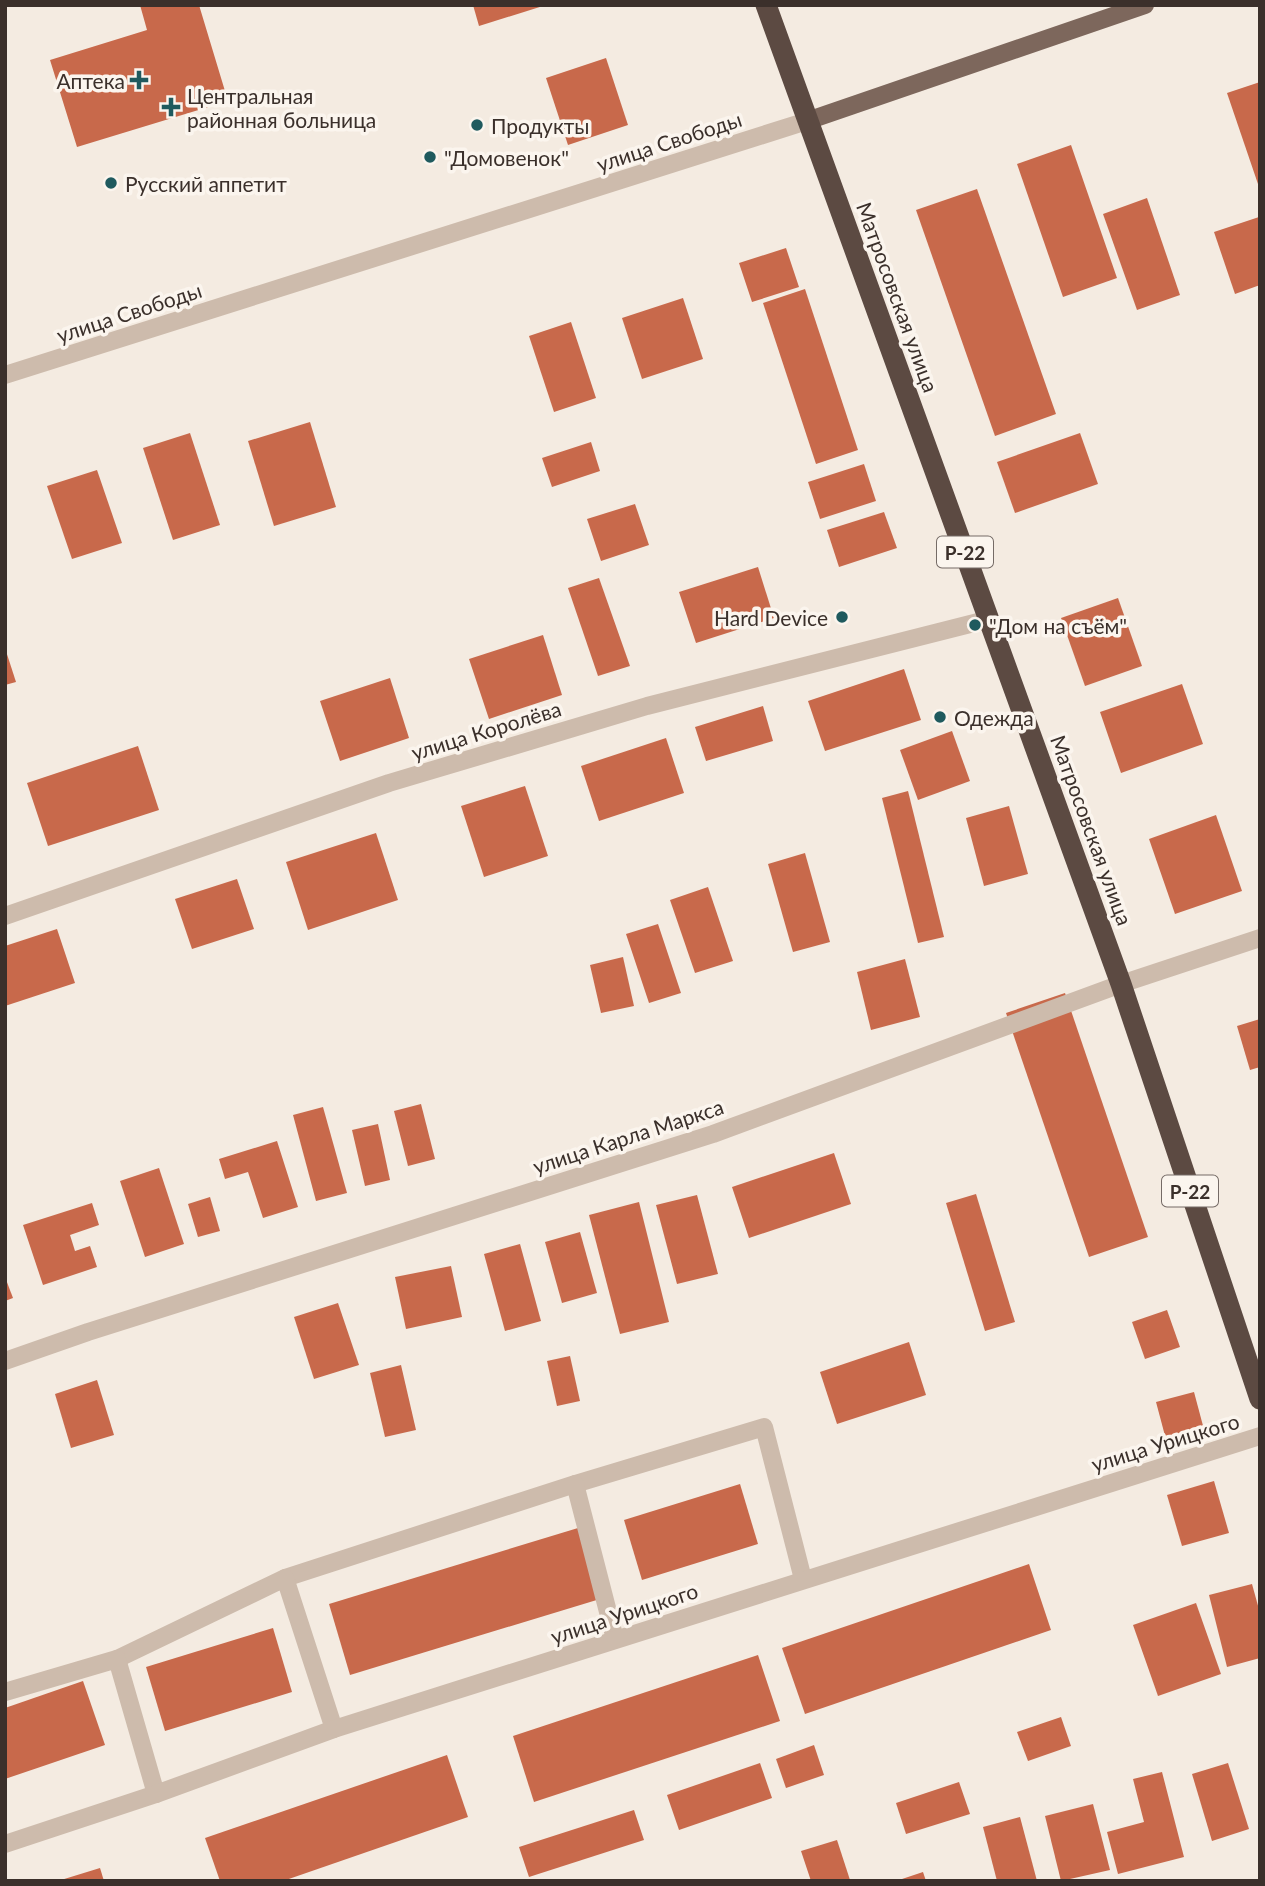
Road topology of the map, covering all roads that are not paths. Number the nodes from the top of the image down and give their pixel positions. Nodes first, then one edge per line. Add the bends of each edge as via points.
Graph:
1 (766, 5) edge
2 (1145, 5) edge
3 (807, 121) junction
4 (5, 375) edge
5 (990, 619) junction
6 (5, 916) edge
7 (1260, 938) edge
8 (1121, 984) junction
9 (5, 1361) edge
10 (1260, 1398) edge
11 (1260, 1436) edge
12 (575, 1485) junction
13 (285, 1578) junction
14 (803, 1579) junction
15 (615, 1639) junction
16 (117, 1659) junction
17 (5, 1692) edge
18 (334, 1729) junction
19 (156, 1794) junction
20 (5, 1844) edge

1 - 3 highway, Матросовская улица / Р-22
2 - 3 main road, улица Свободы
3 - 4 street, улица Свободы
3 - 5 highway, Матросовская улица / Р-22
5 - 6 street, улица Королёва via 648,706 389,782
5 - 8 highway, Матросовская улица / Р-22
7 - 8 street, улица Карла Маркса
8 - 9 street, улица Карла Маркса via 713,1134
8 - 10 highway, Матросовская улица / Р-22
11 - 14 street, улица Урицкого
12 - 13 street
12 - 14 street via 764,1427
12 - 15 street
13 - 16 street
13 - 18 street
14 - 15 street, улица Урицкого
15 - 18 street, улица Урицкого
16 - 17 street
16 - 19 street
18 - 19 street, улица Урицкого
19 - 20 street, улица Урицкого

